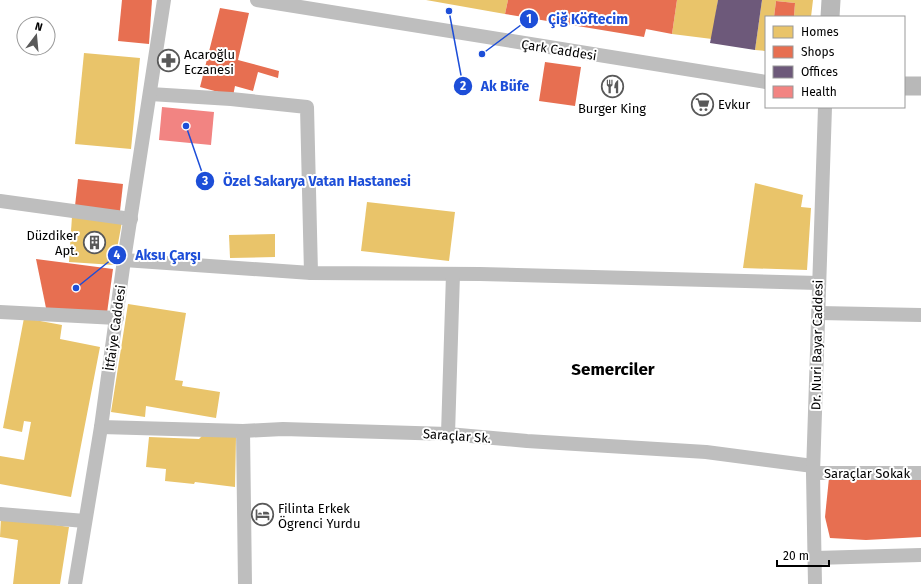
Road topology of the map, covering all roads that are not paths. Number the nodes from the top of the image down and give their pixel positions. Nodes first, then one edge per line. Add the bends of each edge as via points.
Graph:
1 (164, 0) edge
2 (257, 0) edge
3 (831, 0) edge
4 (830, 16) edge
5 (765, 82) edge
6 (905, 86) edge
7 (921, 86) edge
8 (150, 94) junction
9 (826, 108) edge
10 (0, 202) edge
11 (131, 219) junction
12 (124, 260) junction
13 (311, 273) junction
14 (453, 274) junction
15 (818, 283) junction
16 (0, 312) edge
17 (819, 313) junction
18 (921, 315) edge
19 (116, 318) junction
20 (101, 427) junction
21 (243, 431) junction
22 (448, 434) junction
23 (813, 470) junction
24 (921, 473) edge
25 (0, 514) edge
26 (85, 521) junction
27 (921, 555) edge
28 (815, 558) junction
29 (75, 584) edge
30 (244, 584) edge
31 (815, 584) edge

1 - 8 street, İtfaiye Caddesi
2 - 5 street, Çark Caddesi
3 - 4 main road
6 - 7 main road
8 - 11 street, İtfaiye Caddesi
8 - 13 street via 307,107
9 - 15 street, Dr. Nuri Bayar Caddesi
10 - 11 street
11 - 12 street, İtfaiye Caddesi
12 - 13 street
12 - 19 street, İtfaiye Caddesi
13 - 14 street
14 - 15 street
14 - 22 street
15 - 17 street, Dr. Nuri Bayar Caddesi
16 - 19 street
17 - 18 street
17 - 23 street, Dr. Nuri Bayar Caddesi
19 - 20 street, İtfaiye Caddesi
20 - 21 street, Saraçlar Sk.
20 - 26 street, İtfaiye Caddesi
21 - 22 street, Saraçlar Sk. via 283,429
21 - 30 street
22 - 23 street, Saraçlar Sk. via 698,451
23 - 24 street, Saraçlar Sokak
23 - 28 street, Dr. Nuri Bayar Caddesi
25 - 26 street
26 - 29 street, İtfaiye Caddesi
27 - 28 street
28 - 31 street, Dr. Nuri Bayar Caddesi

